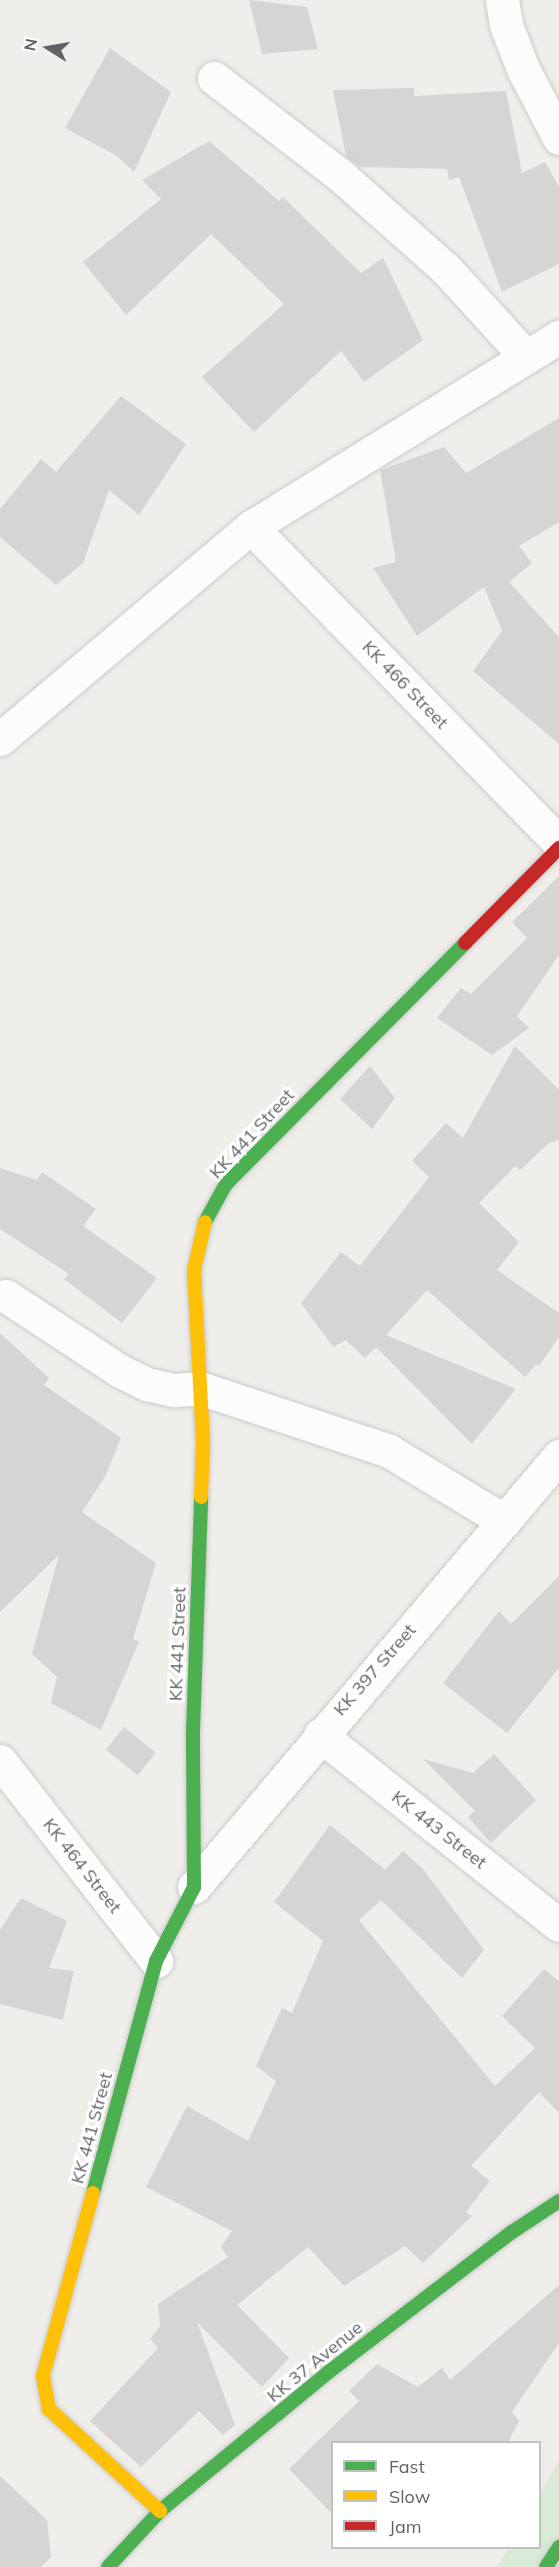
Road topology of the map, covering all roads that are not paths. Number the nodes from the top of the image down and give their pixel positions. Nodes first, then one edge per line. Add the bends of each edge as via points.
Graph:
1 (502, 0) edge
2 (214, 78) dead end
3 (559, 138) edge
4 (559, 337) edge
5 (526, 357) junction
6 (251, 527) junction
7 (0, 739) edge
8 (559, 843) edge
9 (559, 848) edge
10 (6, 1296) dead end
11 (200, 1389) junction
12 (559, 1456) edge
13 (504, 1521) junction
14 (320, 1735) junction
15 (2, 1771) edge
16 (194, 1887) junction
17 (559, 1925) edge
18 (156, 1961) junction
19 (559, 2201) edge
20 (160, 2511) junction
21 (559, 2547) edge
22 (108, 2567) edge
23 (546, 2567) edge

1 - 3 street via 506,25 523,69
2 - 5 street via 340,175 419,245
4 - 5 street
5 - 6 street
6 - 7 street
6 - 8 street, KK 466 Street
9 - 11 street, KK 441 Street via 226,1184 202,1227 194,1270
10 - 11 street via 120,1371 174,1390
11 - 13 street via 389,1451
11 - 16 street, KK 441 Street via 203,1442 193,1731
12 - 13 street, KK 397 Street
13 - 14 street, KK 397 Street
14 - 16 street, KK 397 Street
14 - 17 street, KK 443 Street
15 - 18 street, KK 464 Street
16 - 18 street, KK 441 Street
18 - 20 street, KK 441 Street via 43,2376 49,2409
19 - 20 street, KK 37 Avenue via 512,2232 330,2371
20 - 22 street, KK 37 Avenue
21 - 23 street

